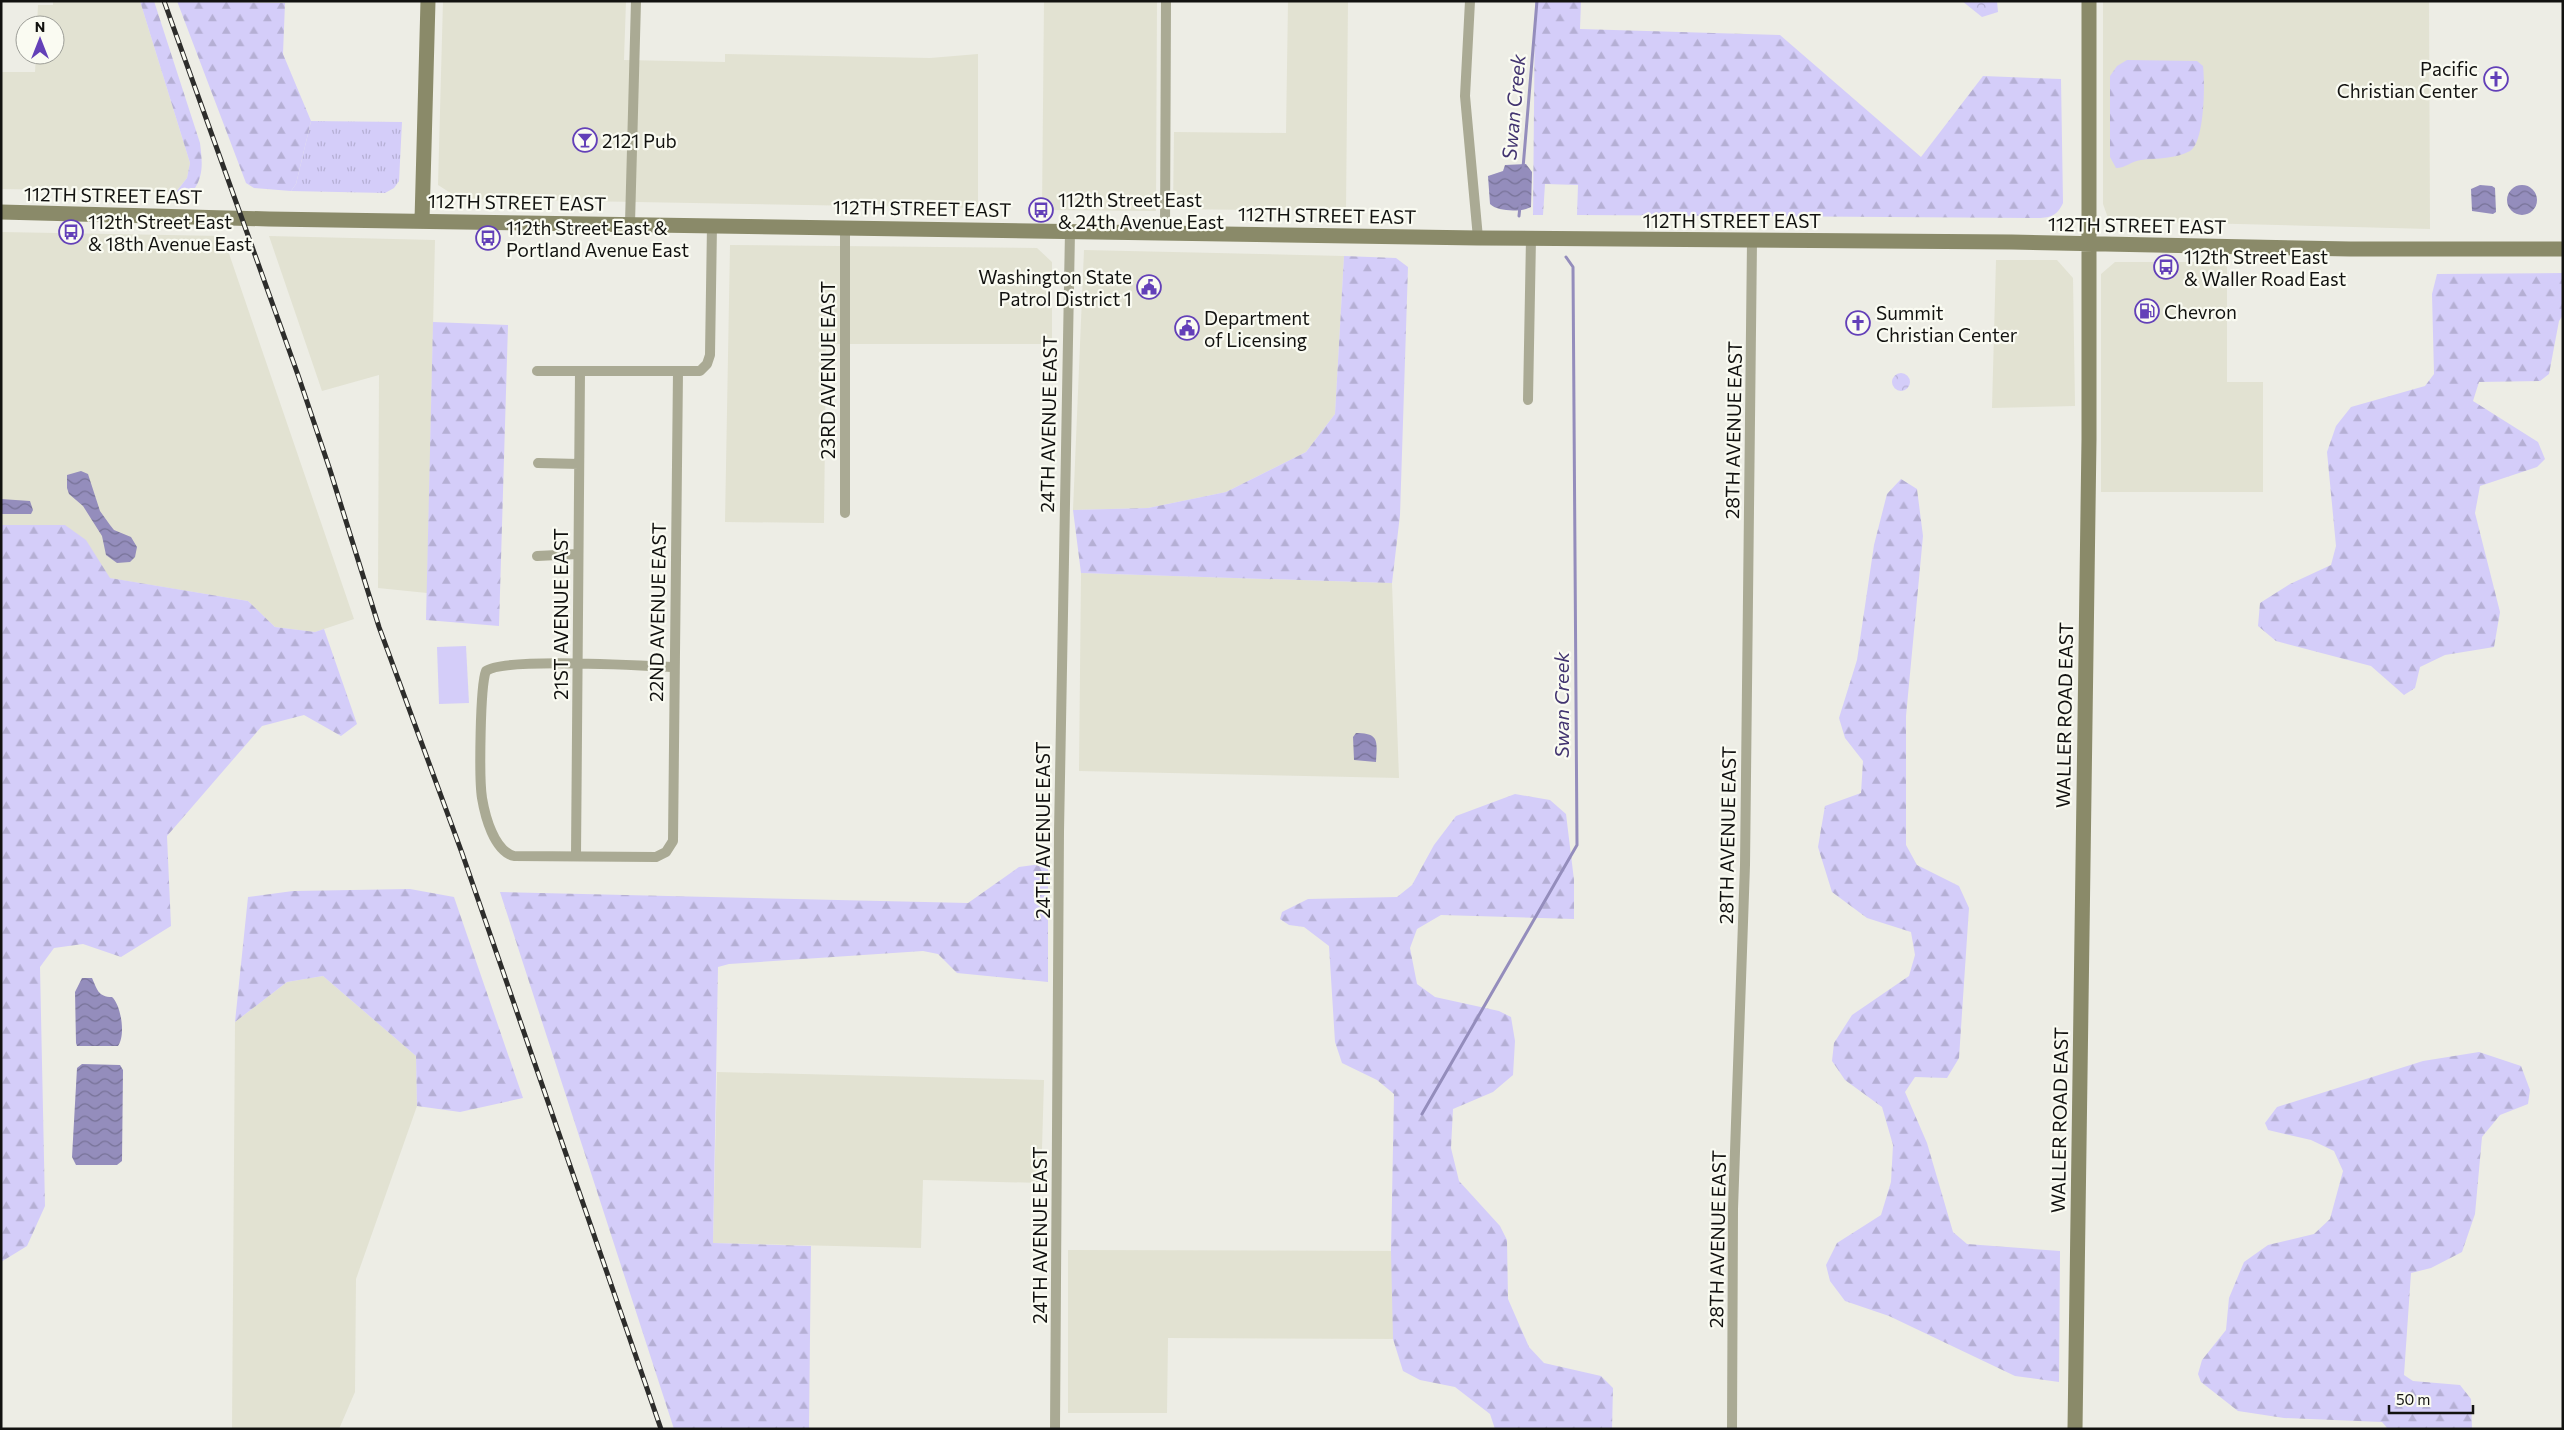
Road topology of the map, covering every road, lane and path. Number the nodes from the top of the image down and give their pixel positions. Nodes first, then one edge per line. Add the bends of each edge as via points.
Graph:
1 (428, 1) edge
2 (636, 1) edge
3 (1166, 1) edge
4 (1470, 1) edge
5 (2088, 1) edge
6 (1, 212) edge
7 (422, 220) junction
8 (630, 223) junction
9 (712, 225) junction
10 (845, 227) junction
11 (1070, 231) junction
12 (1165, 231) junction
13 (1478, 238) junction
14 (1531, 238) junction
15 (1752, 241) junction
16 (2090, 244) junction
17 (2563, 249) edge
18 (537, 371) dead end
19 (678, 371) junction
20 (580, 372) junction
21 (1528, 400) dead end
22 (538, 463) dead end
23 (579, 464) junction
24 (845, 513) dead end
25 (578, 554) junction
26 (537, 556) dead end
27 (577, 664) junction
28 (674, 667) junction
29 (576, 856) junction
30 (1055, 1429) edge
31 (1732, 1429) edge
32 (2075, 1429) edge

1 - 7 main road
2 - 8 street
3 - 12 street
4 - 13 street via 1465,96
5 - 16 main road, WALLER ROAD EAST
6 - 7 main road, 112TH STREET EAST
7 - 8 main road, 112TH STREET EAST
8 - 9 main road, 112TH STREET EAST
9 - 10 main road, 112TH STREET EAST
9 - 19 street via 710,355 697,372
10 - 11 main road, 112TH STREET EAST
10 - 24 street, 23RD AVENUE EAST
11 - 12 main road, 112TH STREET EAST
11 - 30 street, 24TH AVENUE EAST via 1059,832
12 - 13 main road, 112TH STREET EAST
13 - 14 main road, 112TH STREET EAST
14 - 15 main road, 112TH STREET EAST
14 - 21 street
15 - 16 main road, 112TH STREET EAST
15 - 31 street, 28TH AVENUE EAST via 1745,865 1733,1209
16 - 17 main road, 112TH STREET EAST
16 - 32 main road, WALLER ROAD EAST
18 - 20 street
19 - 20 street
19 - 28 street, 22ND AVENUE EAST
20 - 23 street, 21ST AVENUE EAST
22 - 23 street
23 - 25 street, 21ST AVENUE EAST
25 - 26 street
25 - 27 street, 21ST AVENUE EAST
27 - 28 street
27 - 29 street, 21ST AVENUE EAST
27 - 29 street via 506,665 486,670 482,707 482,799 500,846 509,854
28 - 29 street, 22ND AVENUE EAST via 673,841 666,852 656,857

